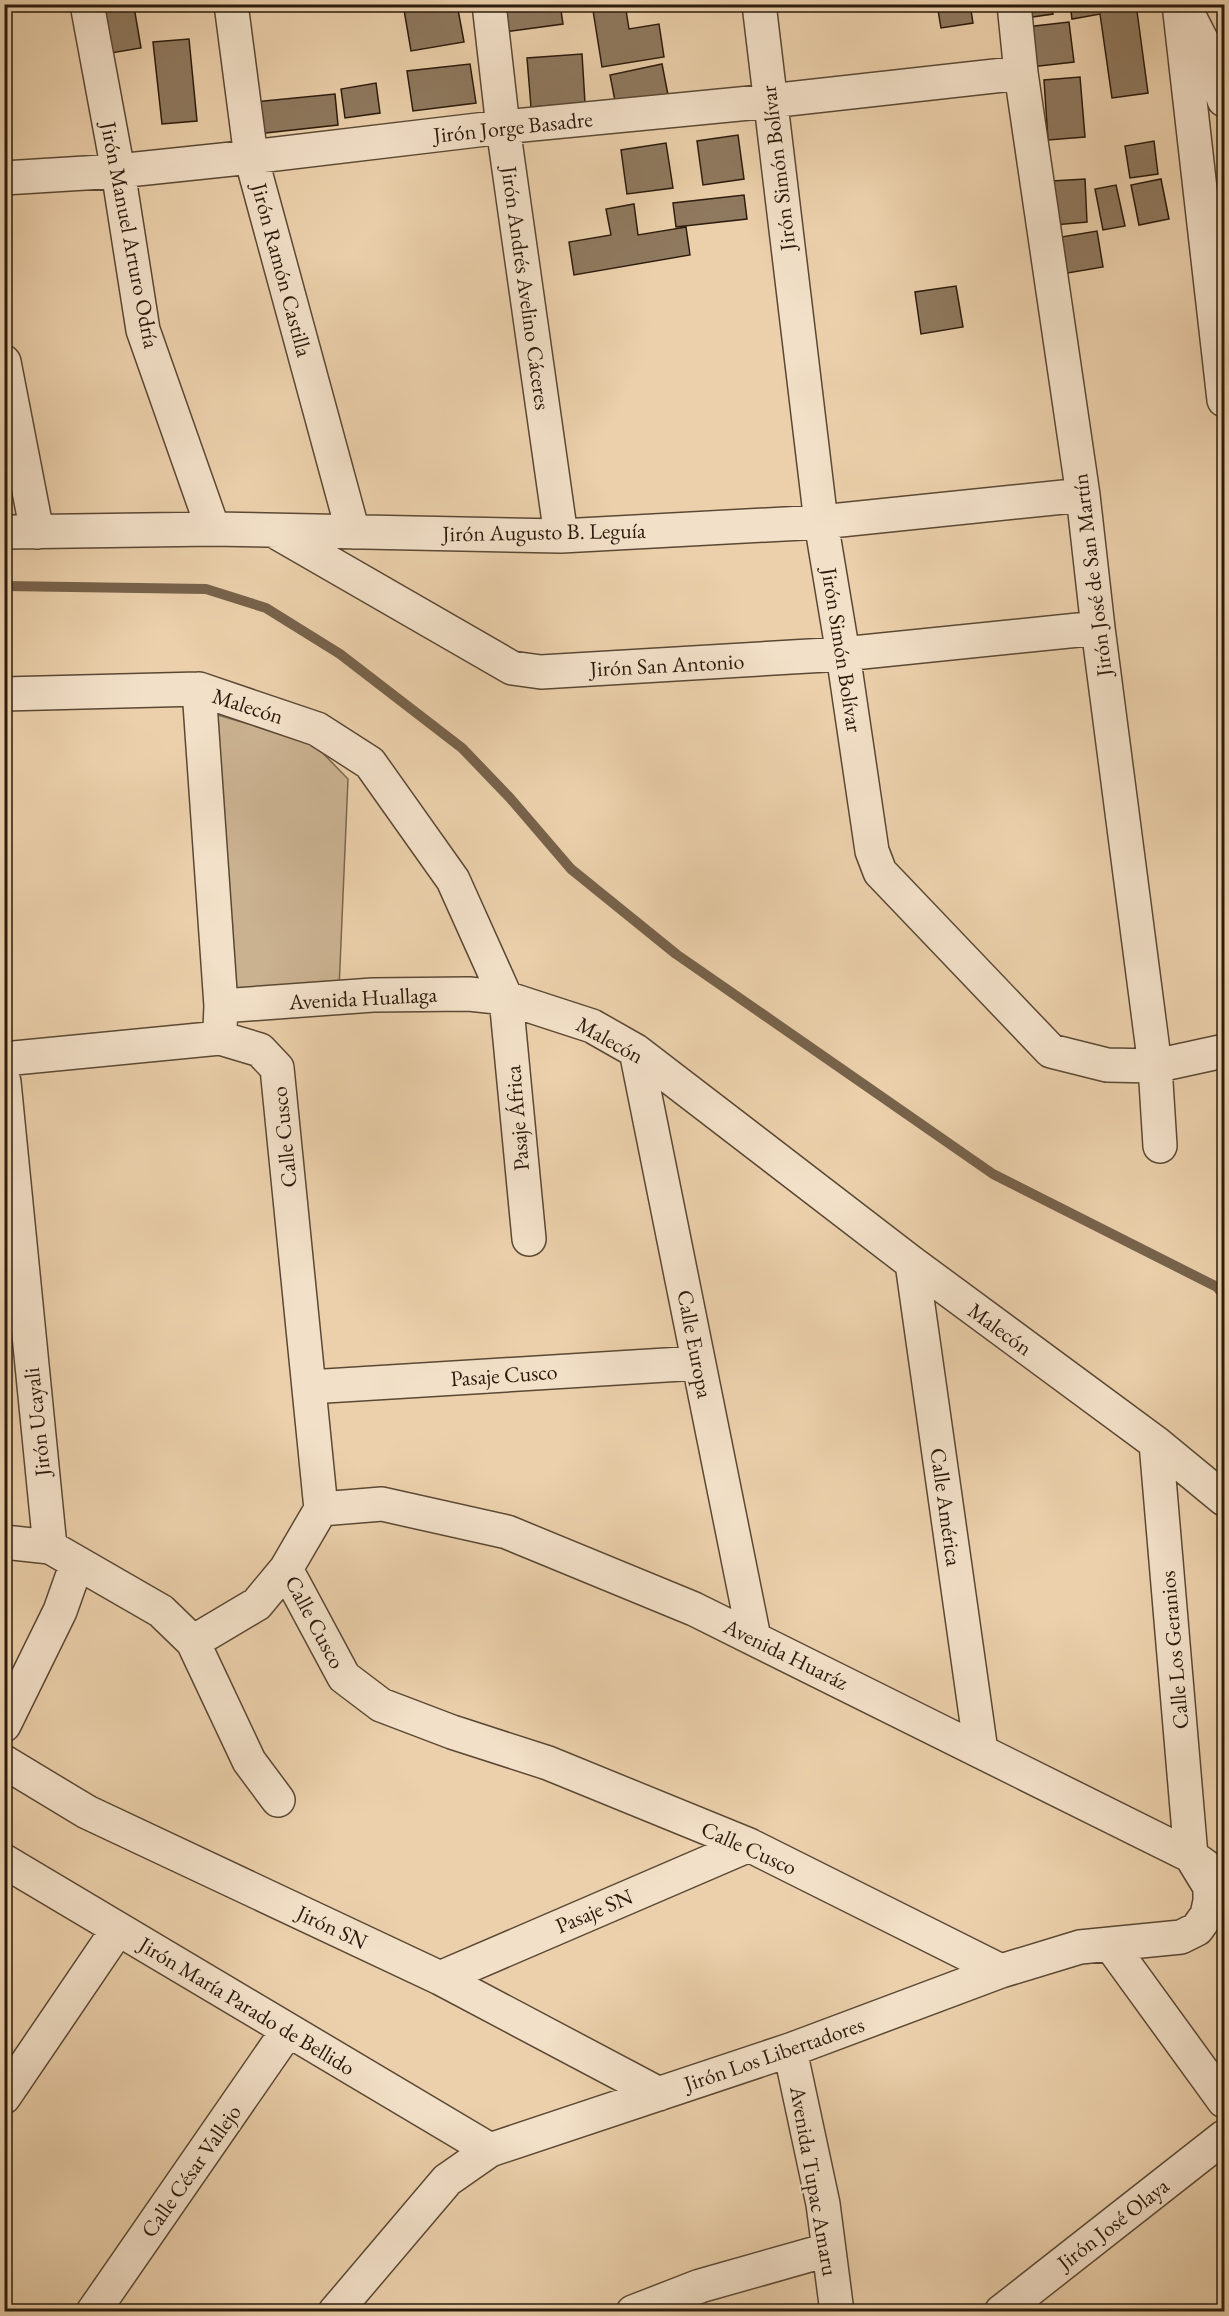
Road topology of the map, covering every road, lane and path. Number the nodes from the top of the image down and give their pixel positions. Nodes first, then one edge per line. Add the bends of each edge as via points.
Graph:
1 (87, 4) edge
2 (231, 4) edge
3 (489, 4) edge
4 (759, 4) edge
5 (1014, 4) edge
6 (1179, 4) edge
7 (1184, 4) edge
8 (1215, 47) edge
9 (1021, 73) junction
10 (1224, 100) edge
11 (770, 101) junction
12 (503, 127) junction
13 (251, 158) junction
14 (118, 171) junction
15 (4, 178) edge
16 (4, 362) edge
17 (1224, 400) edge
18 (1083, 495) junction
19 (821, 522) junction
20 (213, 529) junction
21 (272, 530) junction
22 (4, 532) edge
23 (37, 532) junction
24 (353, 532) junction
25 (561, 536) junction
26 (1098, 628) junction
27 (843, 654) junction
28 (200, 689) junction
29 (4, 694) edge
30 (506, 998) junction
31 (220, 1022) junction
32 (636, 1051) junction
33 (1224, 1051) edge
34 (4, 1059) edge
35 (1155, 1066) junction
36 (4, 1082) edge
37 (1160, 1146) dead end
38 (529, 1239) dead end
39 (912, 1263) junction
40 (698, 1363) junction
41 (309, 1387) junction
42 (1156, 1443) junction
43 (1224, 1499) edge
44 (321, 1509) junction
45 (4, 1542) edge
46 (63, 1555) junction
47 (286, 1569) junction
48 (754, 1638) junction
49 (193, 1642) junction
50 (4, 1725) edge
51 (981, 1751) junction
52 (4, 1762) edge
53 (278, 1800) dead end
54 (749, 1845) junction
55 (1191, 1856) junction
56 (4, 1862) edge
57 (1224, 1878) edge
58 (118, 1929) junction
59 (1110, 1944) junction
60 (1001, 1971) junction
61 (440, 1978) junction
62 (288, 2030) junction
63 (790, 2050) junction
64 (9, 2080) edge
65 (659, 2094) junction
66 (1224, 2101) edge
67 (1224, 2137) edge
68 (490, 2150) junction
69 (827, 2250) junction
70 (93, 2312) edge
71 (335, 2312) edge
72 (633, 2312) edge
73 (837, 2312) edge
74 (1001, 2312) edge

1 - 14 street, Jirón Manuel Arturo Odría
2 - 13 street, Jirón Ramón Castilla
3 - 12 street, Jirón Andrés Avelino Cáceres
4 - 11 street, Jirón Simón Bolívar
5 - 9 street, Jirón José de San Martín
6 - 17 street
7 - 8 street
8 - 10 street
9 - 11 street, Jirón Jorge Basadre
9 - 18 street, Jirón José de San Martín
11 - 12 street, Jirón Jorge Basadre
11 - 19 street, Jirón Simón Bolívar
12 - 13 street, Jirón Jorge Basadre
12 - 25 street, Jirón Andrés Avelino Cáceres
13 - 14 street, Jirón Jorge Basadre
13 - 24 street, Jirón Ramón Castilla
14 - 15 street, Jirón Jorge Basadre
14 - 20 street, Jirón Manuel Arturo Odría via 143,330
16 - 23 street
18 - 19 street, Jirón Augusto B. Leguía
18 - 26 street, Jirón José de San Martín
19 - 25 street, Jirón Augusto B. Leguía
19 - 27 street, Jirón Simón Bolívar
20 - 21 street, Jirón Augusto B. Leguía
20 - 23 street, Jirón Augusto B. Leguía
21 - 24 street, Jirón Augusto B. Leguía
21 - 27 street, Jirón San Antonio via 512,668 541,672
22 - 23 street, Jirón Augusto B. Leguía
24 - 25 street, Jirón Augusto B. Leguía
26 - 27 street, Jirón San Antonio
26 - 35 street, Jirón José de San Martín
27 - 35 street, Jirón Simón Bolívar via 872,851 880,872 1051,1051 1107,1065
28 - 29 street, Malecón
28 - 30 street, Malecón via 317,729 370,763 453,880
28 - 31 street
30 - 31 street, Avenida Huallaga via 469,994 373,995
30 - 32 street, Malecón via 592,1026
30 - 38 street, Pasaje África
31 - 34 street, Avenida Huallaga
31 - 41 street, Calle Cusco via 260,1050 277,1068
32 - 39 street, Malecón
32 - 40 street, Calle Europa
33 - 35 street, Jirón Simón Bolívar
35 - 37 street, Jirón José de San Martín
36 - 46 street, Jirón Ucayali
39 - 42 street, Malecón
39 - 51 street, Calle América
40 - 41 street, Pasaje Cusco
40 - 48 street, Calle Europa
41 - 44 street, Calle Cusco
42 - 43 street, Malecón
42 - 55 street, Calle Los Geranios
44 - 47 street, Calle Cusco
44 - 48 street, Avenida Huaráz via 382,1504 507,1532
45 - 46 street
46 - 49 street via 162,1611
46 - 50 street, Jirón Ucayali via 60,1611
47 - 49 street via 257,1604
47 - 54 street, Calle Cusco via 344,1677 381,1705 548,1763
48 - 51 street, Avenida Huaráz
49 - 53 street via 249,1761
51 - 55 street, Avenida Huaráz
52 - 61 street, Jirón SN via 87,1812
54 - 60 street, Calle Cusco
54 - 61 street, Pasaje SN
55 - 57 street, Avenida Huaráz
55 - 59 street, Jirón Los Libertadores via 1210,1887 1207,1915 1197,1929 1181,1937
56 - 58 street, Jirón María Parado de Bellido
58 - 62 street, Jirón María Parado de Bellido
58 - 64 street
59 - 60 street, Jirón Los Libertadores via 1080,1947
59 - 66 street
60 - 63 street, Jirón Los Libertadores
61 - 65 street, Jirón SN
62 - 68 street, Jirón María Parado de Bellido
62 - 70 street, Calle César Vallejo
63 - 65 street, Jirón Los Libertadores
63 - 69 street, Avenida Tupac Amaru via 823,2204
65 - 68 street, Jirón Los Libertadores
67 - 74 street, Jirón José Olaya
68 - 71 street, Jirón Los Libertadores via 447,2180
69 - 72 street via 700,2286
69 - 73 street, Avenida Tupac Amaru

